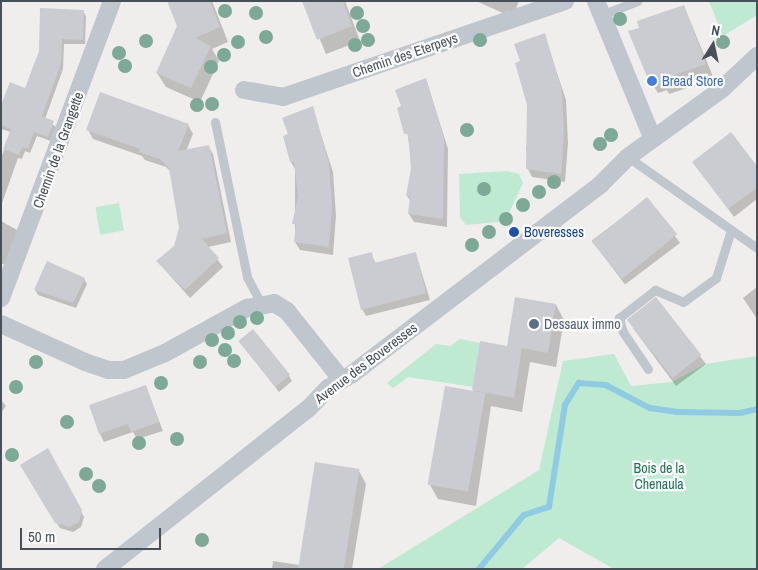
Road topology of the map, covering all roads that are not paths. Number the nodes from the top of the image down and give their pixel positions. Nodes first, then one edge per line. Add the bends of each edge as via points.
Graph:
1 (112, 1) edge
2 (565, 1) edge
3 (637, 1) edge
4 (598, 8) edge
5 (757, 56) edge
6 (244, 90) dead end
7 (215, 122) dead end
8 (653, 139) junction
9 (628, 158) junction
10 (731, 230) junction
11 (757, 248) edge
12 (1, 298) edge
13 (261, 303) junction
14 (1, 324) edge
15 (648, 369) dead end
16 (342, 380) junction
17 (105, 569) edge

1 - 12 street, Chemin de la Grangette
2 - 6 street, Chemin des Eterpeys via 283,97
3 - 4 lane
4 - 8 street
5 - 8 street, Avenue des Boveresses via 722,89
7 - 13 lane via 247,277
8 - 9 street, Avenue des Boveresses
9 - 10 lane
9 - 16 street, Avenue des Boveresses via 601,184
10 - 11 lane
10 - 15 lane via 716,278 683,302 655,290 619,318 623,332
13 - 14 street via 165,353 124,370 108,370 85,362
13 - 16 street via 274,303 287,310
16 - 17 street, Avenue des Boveresses

